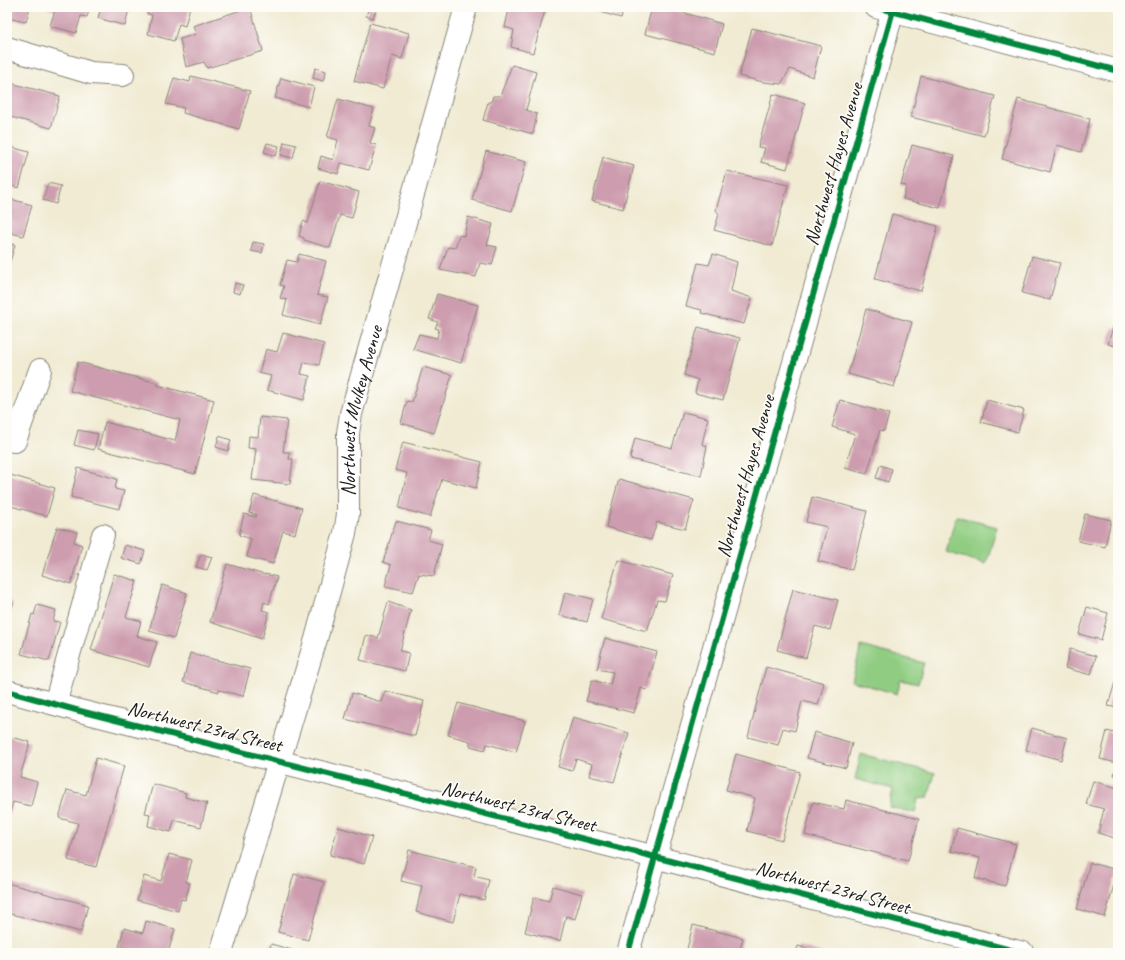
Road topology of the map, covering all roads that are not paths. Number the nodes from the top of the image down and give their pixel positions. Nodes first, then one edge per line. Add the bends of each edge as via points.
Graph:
1 (466, 7) edge
2 (888, 9) edge
3 (7, 48) edge
4 (1118, 71) edge
5 (123, 75) dead end
6 (40, 370) dead end
7 (7, 440) edge
8 (103, 535) dead end
9 (7, 691) edge
10 (55, 704) junction
11 (278, 761) junction
12 (655, 857) junction
13 (221, 953) edge
14 (628, 953) edge
15 (1023, 953) edge

1 - 11 street, Northwest Mulkey Avenue via 351,414 348,433 348,514 345,533 316,639
2 - 4 street
2 - 12 street, Northwest Hayes Avenue
3 - 5 street via 91,73
6 - 7 street via 15,442
8 - 10 street
9 - 10 street, Northwest 23rd Street
10 - 11 street, Northwest 23rd Street
11 - 12 street, Northwest 23rd Street
11 - 13 street, Northwest Mulkey Avenue
12 - 14 street, Northwest Hayes Avenue
12 - 15 street, Northwest 23rd Street

